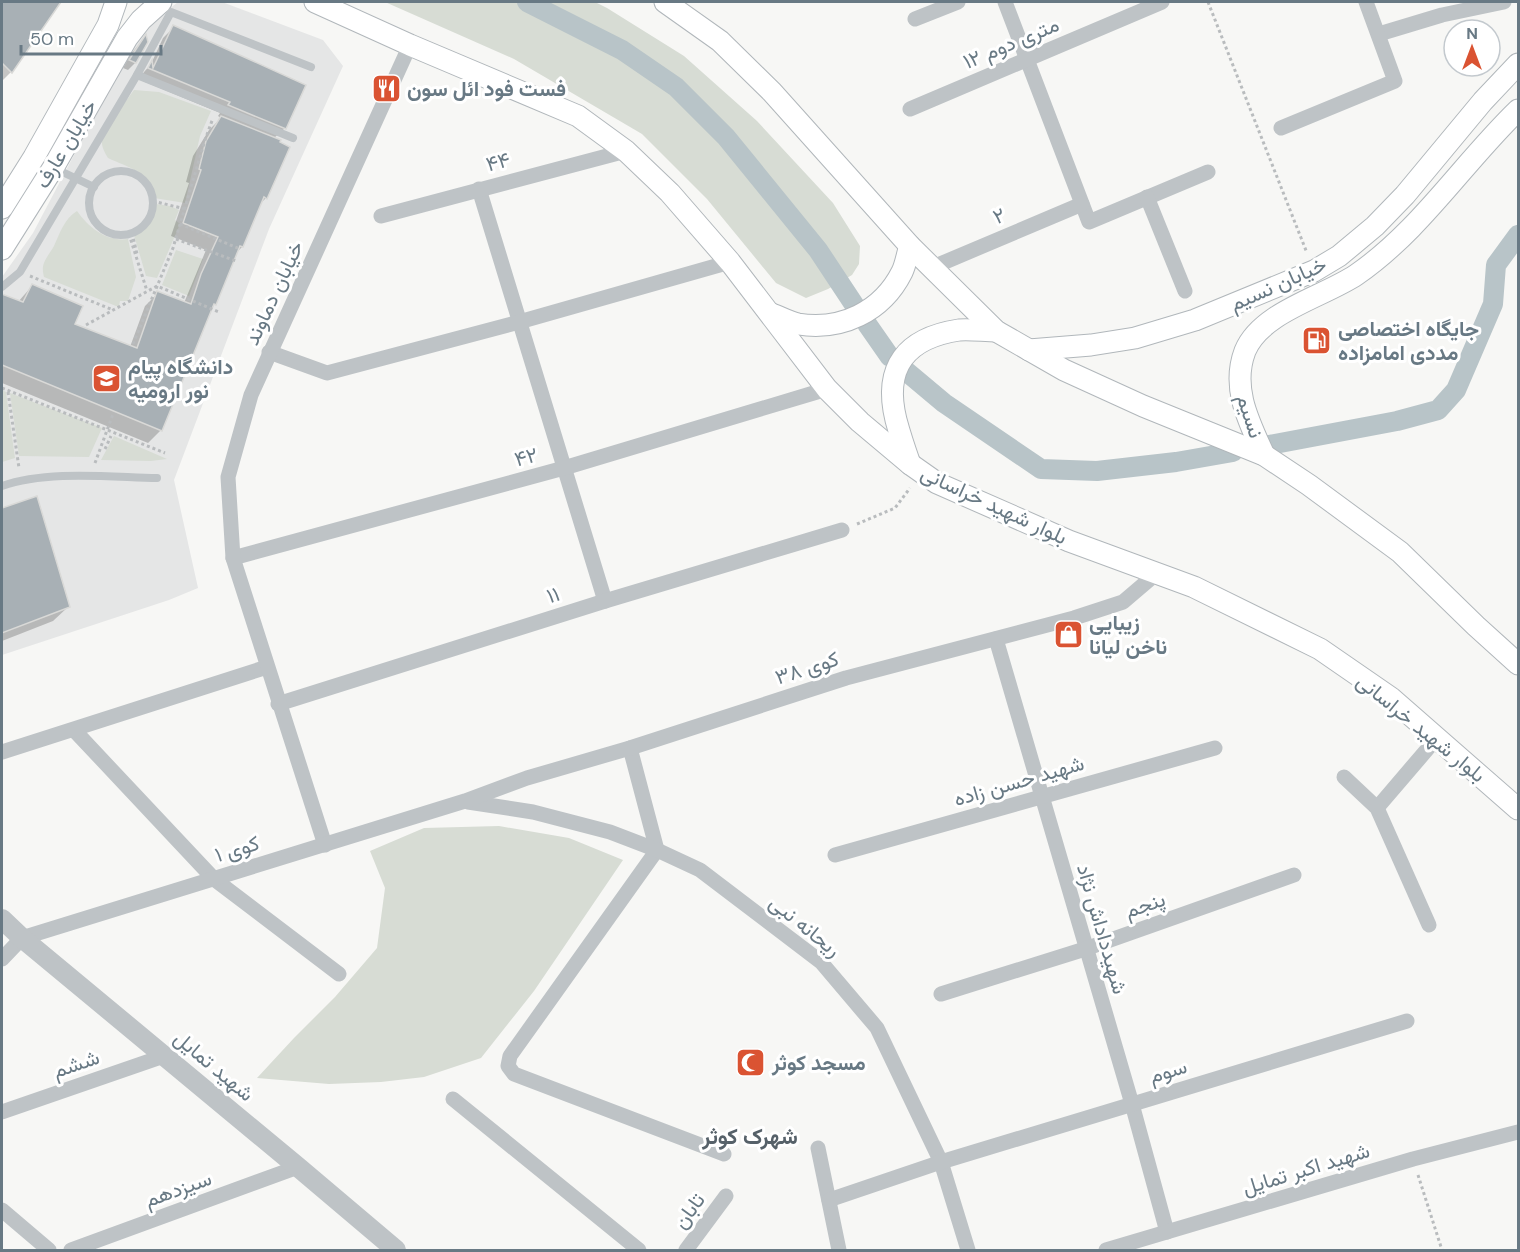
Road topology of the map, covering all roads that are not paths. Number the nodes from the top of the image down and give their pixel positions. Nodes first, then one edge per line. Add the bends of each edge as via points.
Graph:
1 (116, 2) edge
2 (160, 2) edge
3 (315, 2) edge
4 (665, 2) edge
5 (958, 2) edge
6 (1005, 2) edge
7 (1162, 2) edge
8 (1366, 2) edge
9 (1504, 2) edge
10 (915, 19) dead end
11 (1379, 34) junction
12 (410, 45) junction
13 (1027, 59) junction
14 (1518, 64) edge
15 (311, 67) dead end
16 (137, 75) junction
17 (910, 109) dead end
18 (1518, 110) edge
19 (1281, 128) dead end
20 (293, 138) dead end
21 (626, 151) junction
22 (53, 168) junction
23 (1208, 172) dead end
24 (76, 178) junction
25 (94, 187) junction
26 (479, 189) junction
27 (1147, 197) junction
28 (1082, 204) junction
29 (2, 208) edge
30 (381, 216) dead end
31 (910, 246) junction
32 (2, 249) edge
33 (730, 262) junction
34 (933, 267) junction
35 (2, 287) edge
36 (1185, 291) dead end
37 (771, 313) junction
38 (1276, 316) joint
39 (519, 322) junction
40 (996, 331) junction
41 (1029, 350) junction
42 (269, 352) junction
43 (827, 389) junction
44 (1264, 455) junction
45 (564, 468) junction
46 (915, 468) junction
47 (157, 478) dead end
48 (2, 486) edge
49 (842, 530) road end
50 (233, 558) junction
51 (1157, 573) junction
52 (605, 601) junction
53 (996, 639) junction
54 (1518, 664) edge
55 (267, 667) junction
56 (278, 704) junction
57 (74, 730) junction
58 (1436, 739) junction
59 (630, 748) junction
60 (1215, 748) dead end
61 (2, 752) edge
62 (1344, 777) dead end
63 (1493, 787) junction
64 (1518, 792) edge
65 (1041, 796) junction
66 (465, 801) junction
67 (1377, 808) junction
68 (1518, 809) edge
69 (325, 845) junction
70 (657, 850) junction
71 (835, 855) dead end
72 (1294, 875) dead end
73 (214, 879) junction
74 (2, 919) edge
75 (1429, 925) dead end
76 (22, 938) junction
77 (1085, 949) junction
78 (2, 959) edge
79 (339, 974) dead end
80 (941, 994) dead end
81 (1407, 1021) dead end
82 (164, 1056) junction
83 (453, 1099) dead end
84 (1132, 1104) junction
85 (2, 1112) edge
86 (1518, 1132) edge
87 (818, 1148) dead end
88 (724, 1154) dead end
89 (941, 1162) junction
90 (298, 1167) junction
91 (726, 1196) dead end
92 (829, 1200) junction
93 (2, 1210) edge
94 (1167, 1232) junction
95 (49, 1251) edge
96 (71, 1251) edge
97 (396, 1251) edge
98 (639, 1251) edge
99 (686, 1251) edge
100 (839, 1251) edge
101 (968, 1251) edge
102 (1106, 1251) edge

1 - 29 main road, خیابان عارف via 108,25
2 - 22 main road, خیابان عارف via 127,38
3 - 12 main road, بلوار شهید خراسانی
4 - 31 main road via 720,41 772,92
5 - 10 street
6 - 13 street
7 - 13 street, ۱۲ متری دوم
8 - 11 street
9 - 11 street
11 - 19 street via 1395,81
12 - 21 main road, بلوار شهید خراسانی via 578,116
12 - 42 street, خیابان دماوند
13 - 17 street, ۱۲ متری دوم
13 - 28 street
14 - 41 main road, خیابان نسیم via 1375,226 1314,271 1195,320 1135,338
15 - 16 lane via 171,12
16 - 20 lane
16 - 24 lane
18 - 38 main road, خیابان نسیم via 1393,245 1357,274
21 - 26 street, ۴۴
21 - 33 main road, بلوار شهید خراسانی via 670,193
22 - 24 lane
22 - 32 main road, خیابان عارف
23 - 27 street
24 - 25 lane
24 - 35 lane via 20,272
25 - 25 lane via 89,199 93,220 110,233 120,235 140,229 152,212 151,191 137,176 117,171 106,174
26 - 30 street, ۴۴
26 - 39 street
27 - 28 street via 1089,222
27 - 36 street
28 - 34 street, ۲
31 - 34 main road
31 - 37 main road via 903,271 890,293 847,322 795,324
33 - 37 main road, بلوار شهید خراسانی
33 - 39 street
34 - 40 main road
37 - 43 main road, بلوار شهید خراسانی
38 - 44 main road, نسیم via 1246,349 1241,367 1240,393
39 - 42 street via 327,373
39 - 45 street
40 - 41 main road
40 - 46 main road via 961,330 932,336 905,353 894,373 892,393 896,419
41 - 44 main road via 1143,406
42 - 50 street, خیابان دماوند via 251,395 228,477
43 - 45 street, ۴۲
43 - 46 main road, بلوار شهید خراسانی
44 - 54 main road via 1310,484 1400,552
45 - 50 street, ۴۲
45 - 52 street
46 - 51 main road, بلوار شهید خراسانی via 937,483 1047,531
47 - 48 lane via 21,479
49 - 52 street, ۱۱
50 - 55 street, خیابان دماوند
51 - 53 street, کوی ۳۸ via 1123,602
51 - 58 main road, بلوار شهید خراسانی via 1194,586 1320,649 1391,698
52 - 56 street, ۱۱
53 - 59 street, کوی ۳۸ via 846,678
53 - 65 street, شهیدداداش نژاد
55 - 56 street, خیابان دماوند
55 - 57 street
56 - 69 street, خیابان دماوند
57 - 61 street
57 - 73 street
58 - 63 main road, بلوار شهید خراسانی
58 - 67 street
59 - 66 street, کوی ۳۸
59 - 70 street
60 - 65 street, شهید حسن زاده
62 - 67 street
63 - 64 main road
63 - 68 main road, بلوار شهید خراسانی
65 - 71 street, شهید حسن زاده
65 - 77 street, شهیدداداش نژاد
66 - 69 street, کوی ۱
66 - 70 street, ریحانه نبی via 533,812 610,832
67 - 75 street
69 - 73 street, کوی ۱
70 - 88 street via 510,1056 508,1066 514,1074
70 - 89 street, ریحانه نبی via 700,870 821,962 877,1028
72 - 77 street, پنجم
73 - 76 street, کوی ۱
73 - 79 street
74 - 76 street, شهید تمایل
76 - 78 street
76 - 82 street, شهید تمایل
77 - 80 street, پنجم
77 - 84 street, شهیدداداش نژاد
81 - 84 street, سوم
82 - 85 street, ششم
82 - 90 street, شهید تمایل
83 - 98 street
84 - 89 street, سوم
84 - 94 street, شهیدداداش نژاد
86 - 94 street, شهید اکبر تمایل
87 - 92 street
89 - 92 street, سوم
89 - 101 street, ریحانه نبی
90 - 96 street, سیزدهم
90 - 97 street, شهید تمایل
91 - 99 street, تابان
92 - 100 street
93 - 95 street
94 - 102 street, شهید اکبر تمایل

